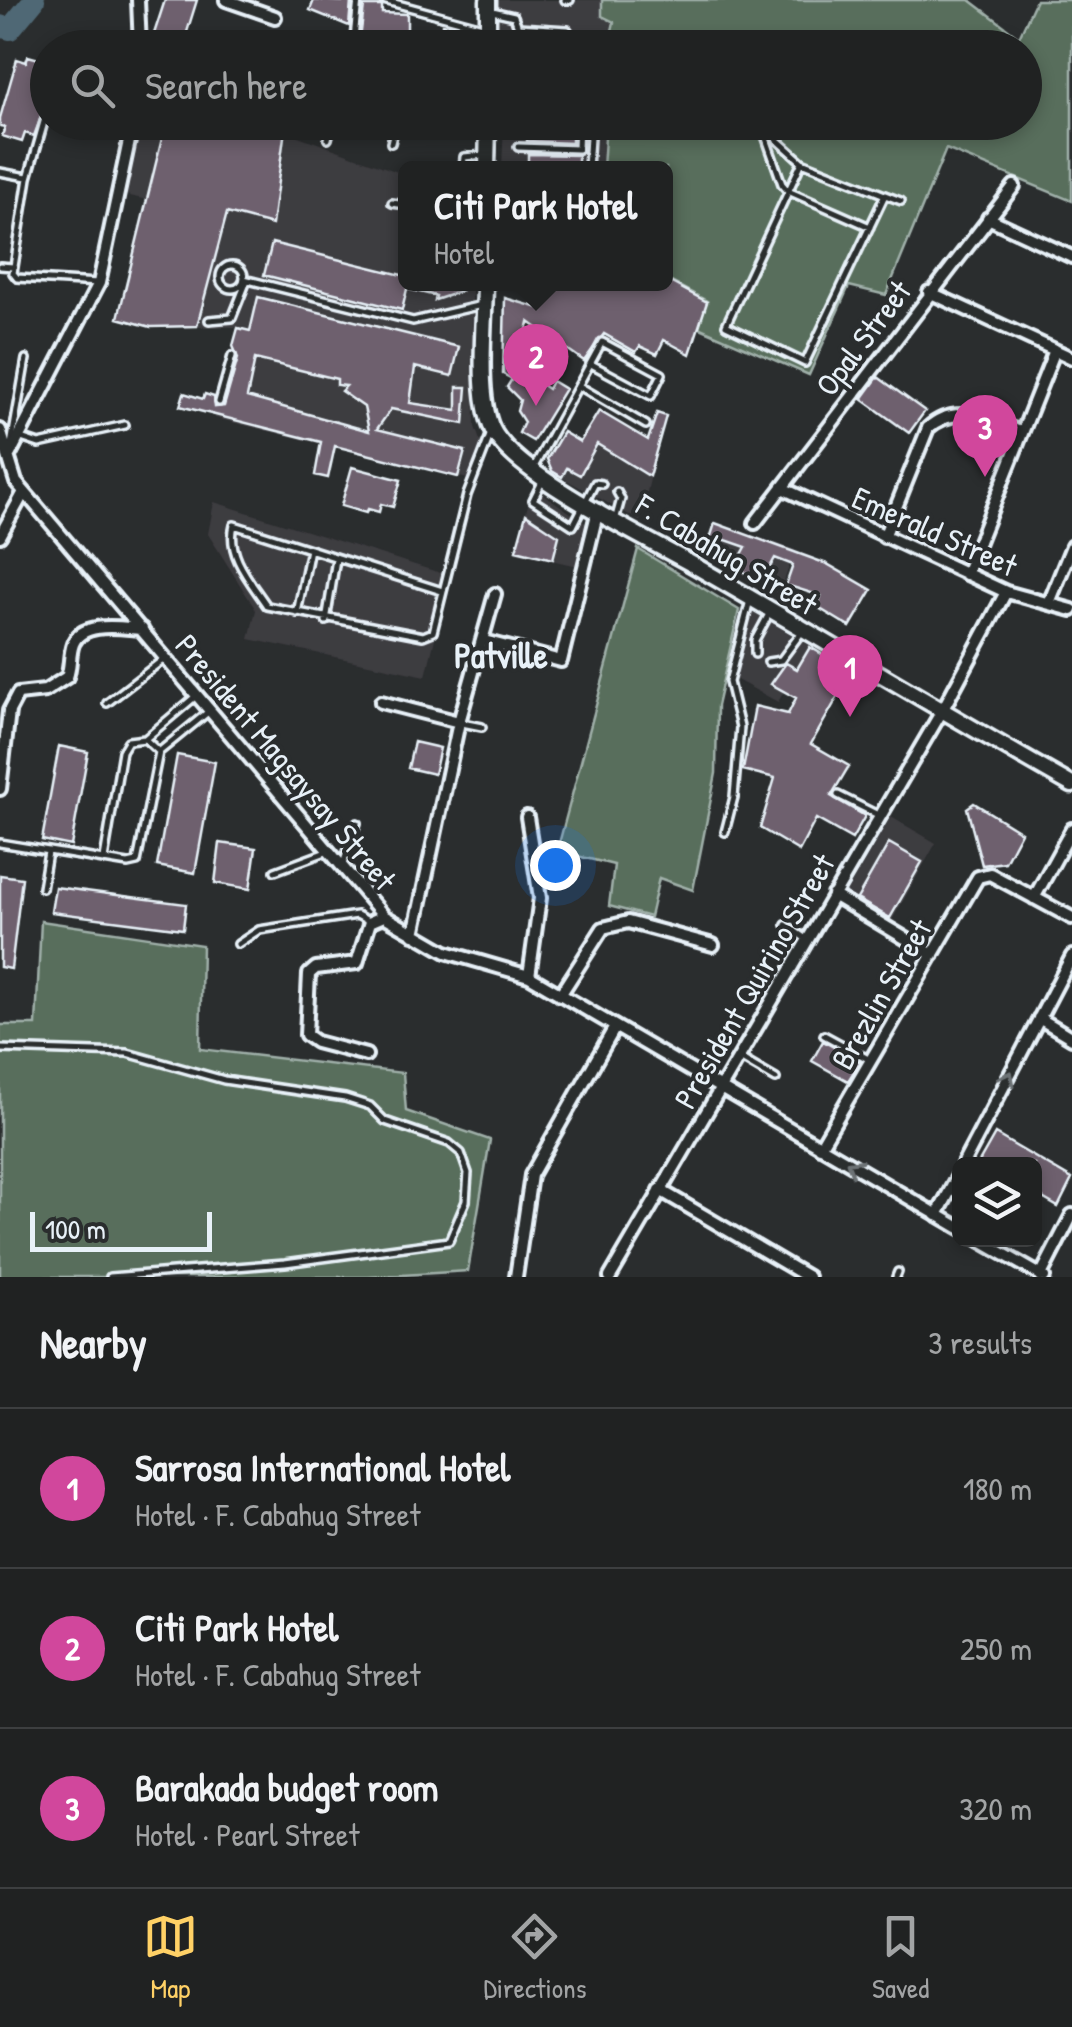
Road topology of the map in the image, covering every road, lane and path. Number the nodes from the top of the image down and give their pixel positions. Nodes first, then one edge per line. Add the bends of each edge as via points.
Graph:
1 (138, 0) edge
2 (226, 0) edge
3 (358, 0) edge
4 (383, 0) edge
5 (488, 5) edge
6 (275, 17) dead end
7 (518, 27) joint
8 (488, 28) joint
9 (139, 30) edge
10 (355, 30) edge
11 (568, 30) edge
12 (39, 140) edge
13 (129, 140) edge
14 (392, 140) edge
15 (578, 140) edge
16 (766, 140) edge
17 (778, 140) edge
18 (391, 143) dead end
19 (518, 148) dead end
20 (802, 162) junction
21 (0, 172) edge
22 (28, 178) junction
23 (1014, 186) dead end
24 (788, 190) junction
25 (884, 196) junction
26 (900, 201) dead end
27 (392, 203) dead end
28 (398, 204) edge
29 (988, 218) junction
30 (870, 227) junction
31 (1072, 257) edge
32 (0, 266) edge
33 (13, 267) junction
34 (246, 280) junction
35 (99, 283) junction
36 (486, 291) edge
37 (929, 292) junction
38 (485, 304) junction
39 (209, 320) dead end
40 (1055, 350) junction
41 (232, 356) dead end
42 (1072, 358) edge
43 (26, 359) dead end
44 (593, 364) junction
45 (579, 386) junction
46 (219, 402) dead end
47 (646, 424) dead end
48 (125, 425) dead end
49 (0, 430) edge
50 (492, 430) junction
51 (1021, 432) junction
52 (21, 438) junction
53 (10, 454) junction
54 (539, 474) junction
55 (602, 484) dead end
56 (782, 488) junction
57 (24, 492) junction
58 (616, 492) dead end
59 (592, 506) junction
60 (616, 520) junction
61 (755, 523) dead end
62 (0, 536) edge
63 (884, 537) junction
64 (1072, 546) edge
65 (310, 549) junction
66 (336, 559) junction
67 (966, 574) junction
68 (442, 591) junction
69 (1006, 592) junction
70 (495, 594) dead end
71 (751, 598) junction
72 (1049, 603) junction
73 (1072, 610) edge
74 (771, 612) junction
75 (297, 613) junction
76 (326, 621) junction
77 (142, 630) junction
78 (802, 630) junction
79 (484, 640) junction
80 (754, 654) dead end
81 (164, 659) junction
82 (768, 662) dead end
83 (196, 696) junction
84 (381, 702) dead end
85 (108, 704) dead end
86 (942, 711) junction
87 (208, 712) junction
88 (459, 722) junction
89 (482, 727) dead end
90 (145, 739) junction
91 (159, 752) junction
92 (1072, 786) edge
93 (0, 790) edge
94 (838, 795) dead end
95 (880, 816) junction
96 (527, 817) dead end
97 (358, 823) dead end
98 (1072, 829) edge
99 (724, 832) dead end
100 (0, 843) edge
101 (48, 851) junction
102 (326, 852) junction
103 (104, 860) junction
104 (341, 869) junction
105 (274, 871) dead end
106 (42, 888) dead end
107 (834, 895) junction
108 (1034, 898) junction
109 (384, 916) junction
110 (1072, 918) edge
111 (370, 922) junction
112 (786, 926) dead end
113 (414, 934) junction
114 (806, 938) junction
115 (238, 944) dead end
116 (713, 944) dead end
117 (933, 955) junction
118 (1072, 956) edge
119 (528, 976) junction
120 (560, 995) junction
121 (1038, 1018) junction
122 (616, 1027) junction
123 (824, 1035) dead end
124 (1072, 1038) edge
125 (0, 1049) edge
126 (366, 1055) dead end
127 (738, 1056) junction
128 (871, 1060) junction
129 (776, 1079) dead end
130 (721, 1088) junction
131 (820, 1147) junction
132 (968, 1157) edge
133 (952, 1188) edge
134 (660, 1190) junction
135 (938, 1215) junction
136 (1072, 1215) edge
137 (952, 1223) edge
138 (991, 1247) edge
139 (1042, 1276) edge
140 (110, 1277) edge
141 (516, 1277) edge
142 (610, 1277) edge
143 (808, 1277) edge

1 - 9 street
2 - 6 street
3 - 10 lane
4 - 8 lane
5 - 7 lane via 514,16
5 - 8 main road
7 - 11 lane
12 - 22 lane
13 - 35 street
14 - 18 lane
15 - 19 lane via 578,149
16 - 24 lane
17 - 20 lane
20 - 24 lane
20 - 25 lane
21 - 22 lane
22 - 33 lane
23 - 29 street, Opal Street
24 - 30 lane
24 - 30 lane via 726,325 787,355 809,362
25 - 26 lane
25 - 30 lane
27 - 28 lane
29 - 31 street
29 - 37 street, Opal Street
32 - 33 lane
33 - 35 lane via 17,278
34 - 34 lane via 235,265 220,274 230,289
34 - 38 lane via 413,321
34 - 39 lane via 232,318
35 - 52 street
36 - 38 main road
37 - 40 street
37 - 56 street, Opal Street
38 - 50 main road via 485,397
40 - 42 street
40 - 51 street
41 - 46 lane
43 - 53 lane
44 - 44 lane via 651,396 662,374 604,342
44 - 45 lane
45 - 47 lane
45 - 54 lane
48 - 52 lane via 39,444
49 - 53 street, President Magsaysay Street
50 - 54 main road, F. Cabahug Street
50 - 68 lane
51 - 63 street via 968,414 940,417 928,428
51 - 67 street
52 - 53 street
53 - 57 street, President Magsaysay Street
54 - 59 main road, F. Cabahug Street
54 - 59 lane via 533,500 572,526
55 - 59 lane via 595,483
56 - 61 street, Opal Street
56 - 63 street, Emerald Street
57 - 62 street
57 - 77 street, President Magsaysay Street
58 - 60 lane
59 - 60 main road, F. Cabahug Street
59 - 79 street via 561,661
60 - 71 main road, F. Cabahug Street
63 - 67 street, Emerald Street
64 - 72 street
65 - 66 lane
65 - 75 lane
65 - 75 lane via 234,526 238,562 267,606
66 - 68 lane
66 - 76 lane
67 - 69 street, Emerald Street
68 - 76 lane via 433,632 423,636
69 - 72 street, Emerald Street
69 - 86 street, President Quirino Street
70 - 79 street
71 - 74 main road, F. Cabahug Street
71 - 99 lane via 728,682 740,727
72 - 73 street, Emerald Street
74 - 78 main road, F. Cabahug Street
74 - 80 lane
75 - 76 lane
77 - 81 street, President Magsaysay Street
77 - 93 street via 82,634 72,646 66,677 45,691 18,694 9,711
78 - 82 lane via 780,660
78 - 86 main road, F. Cabahug Street
79 - 88 street
81 - 83 street, President Magsaysay Street
81 - 85 lane
83 - 87 street, President Magsaysay Street
83 - 90 lane
84 - 88 street
86 - 92 main road, F. Cabahug Street
86 - 95 street, President Quirino Street
87 - 91 lane
87 - 102 street, President Magsaysay Street
88 - 89 lane
88 - 113 street
90 - 91 lane
90 - 103 lane via 128,741 122,751
91 - 103 lane via 138,862
94 - 95 lane
95 - 107 street, President Quirino Street
96 - 119 street via 540,898
97 - 104 lane
98 - 108 street
100 - 101 lane
101 - 103 lane
101 - 106 lane
102 - 104 street, President Magsaysay Street
102 - 105 lane
104 - 109 street, President Magsaysay Street
107 - 114 street, President Quirino Street
107 - 117 street
108 - 110 street
108 - 117 street, Brezlin Street via 990,874 978,877
109 - 111 street
109 - 113 street, President Magsaysay Street
111 - 115 lane via 357,915 259,930
111 - 126 street via 357,963 309,974 305,1030 316,1042
112 - 114 lane
113 - 119 street, President Magsaysay Street via 446,952
114 - 127 street, President Quirino Street
116 - 120 street via 614,923 603,928
117 - 128 street, Brezlin Street
118 - 121 street
119 - 120 street, President Magsaysay Street
120 - 122 street, President Magsaysay Street
121 - 124 street
132 -> 121 street
122 - 130 street, President Magsaysay Street
122 - 141 street via 531,1174
123 - 128 lane
125 - 140 lane via 126,1053 224,1080 345,1098 370,1106 405,1131 449,1143 461,1152 468,1173 466,1201 449,1240 285,1263
127 - 129 lane
127 - 130 street, President Quirino Street
128 - 131 street, Brezlin Street
130 - 131 street, President Magsaysay Street
130 - 134 street, President Quirino Street
135 -> 131 street, President Magsaysay Street
133 - 135 street
134 - 142 street, President Quirino Street
134 - 143 street
135 - 137 street, President Magsaysay Street
136 - 139 street
138 - 139 street

